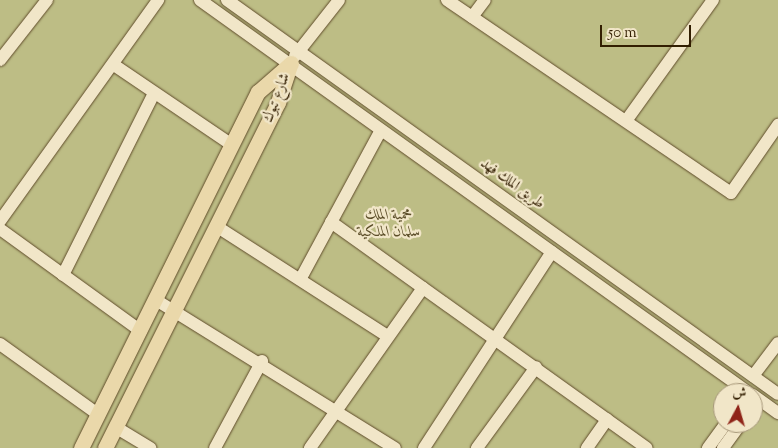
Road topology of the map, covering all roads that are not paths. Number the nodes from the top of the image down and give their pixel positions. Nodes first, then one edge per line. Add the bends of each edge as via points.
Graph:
1 (47, 0) edge
2 (158, 0) edge
3 (200, 0) edge
4 (227, 0) edge
5 (339, 0) edge
6 (448, 0) edge
7 (485, 0) edge
8 (713, 0) edge
9 (472, 17) junction
10 (295, 57) junction
11 (0, 60) edge
12 (114, 65) junction
13 (154, 92) junction
14 (626, 121) junction
15 (778, 125) edge
16 (381, 130) junction
17 (232, 145) junction
18 (0, 221) edge
19 (331, 222) junction
20 (216, 226) junction
21 (0, 229) edge
22 (552, 252) junction
23 (63, 274) junction
24 (302, 278) junction
25 (423, 288) junction
26 (156, 300) junction
27 (176, 310) junction
28 (141, 331) junction
29 (386, 335) junction
30 (494, 338) junction
31 (778, 343) edge
32 (0, 344) edge
33 (262, 361) junction
34 (536, 367) junction
35 (753, 376) junction
36 (733, 383) edge
37 (778, 394) edge
38 (763, 404) edge
39 (336, 410) junction
40 (778, 413) edge
41 (99, 415) junction
42 (607, 418) junction
43 (117, 428) junction
44 (719, 433) edge
45 (734, 433) edge
46 (81, 448) edge
47 (105, 448) edge
48 (150, 448) edge
49 (215, 448) edge
50 (310, 448) edge
51 (395, 448) edge
52 (424, 448) edge
53 (477, 448) edge
54 (587, 448) edge
55 (647, 448) edge
56 (708, 448) edge
57 (724, 448) edge

1 - 11 street
2 - 12 street
3 - 10 street, طريق الملك فهد
4 - 10 street, طريق الملك فهد
5 - 10 street
6 - 9 street
7 - 9 street
8 - 14 street
9 - 14 street
10 - 16 street, طريق الملك فهد
10 - 17 main road, شارع تبوك via 258,92
10 - 20 main road, شارع تبوك via 278,102
10 - 35 street, طريق الملك فهد
12 - 13 street
12 - 18 street
13 - 17 street
13 - 23 street
14 - 15 street via 731,193
16 - 19 street
16 - 22 street, طريق الملك فهد
17 - 26 main road, شارع تبوك
19 - 24 street
19 - 25 street
20 - 24 street
20 - 27 main road, شارع تبوك
21 - 23 street
22 - 30 street
22 - 36 street, طريق الملك فهد
23 - 28 street
24 - 29 street
25 - 29 street
25 - 30 street
26 - 27 street
26 - 28 main road, شارع تبوك
27 - 33 street
27 - 43 main road, شارع تبوك
28 - 41 main road, شارع تبوك
29 - 39 street
30 - 34 street
30 - 52 street
31 - 35 street
32 - 41 street
33 - 39 street
33 - 49 street
34 - 42 street
34 - 53 street
35 - 37 street, طريق الملك فهد
38 - 40 street, طريق الملك فهد
39 - 50 street
39 - 51 street
41 - 46 main road, شارع تبوك
42 - 54 street
42 - 55 street
43 - 47 main road, شارع تبوك
43 - 48 street
44 - 56 street
45 - 57 street

